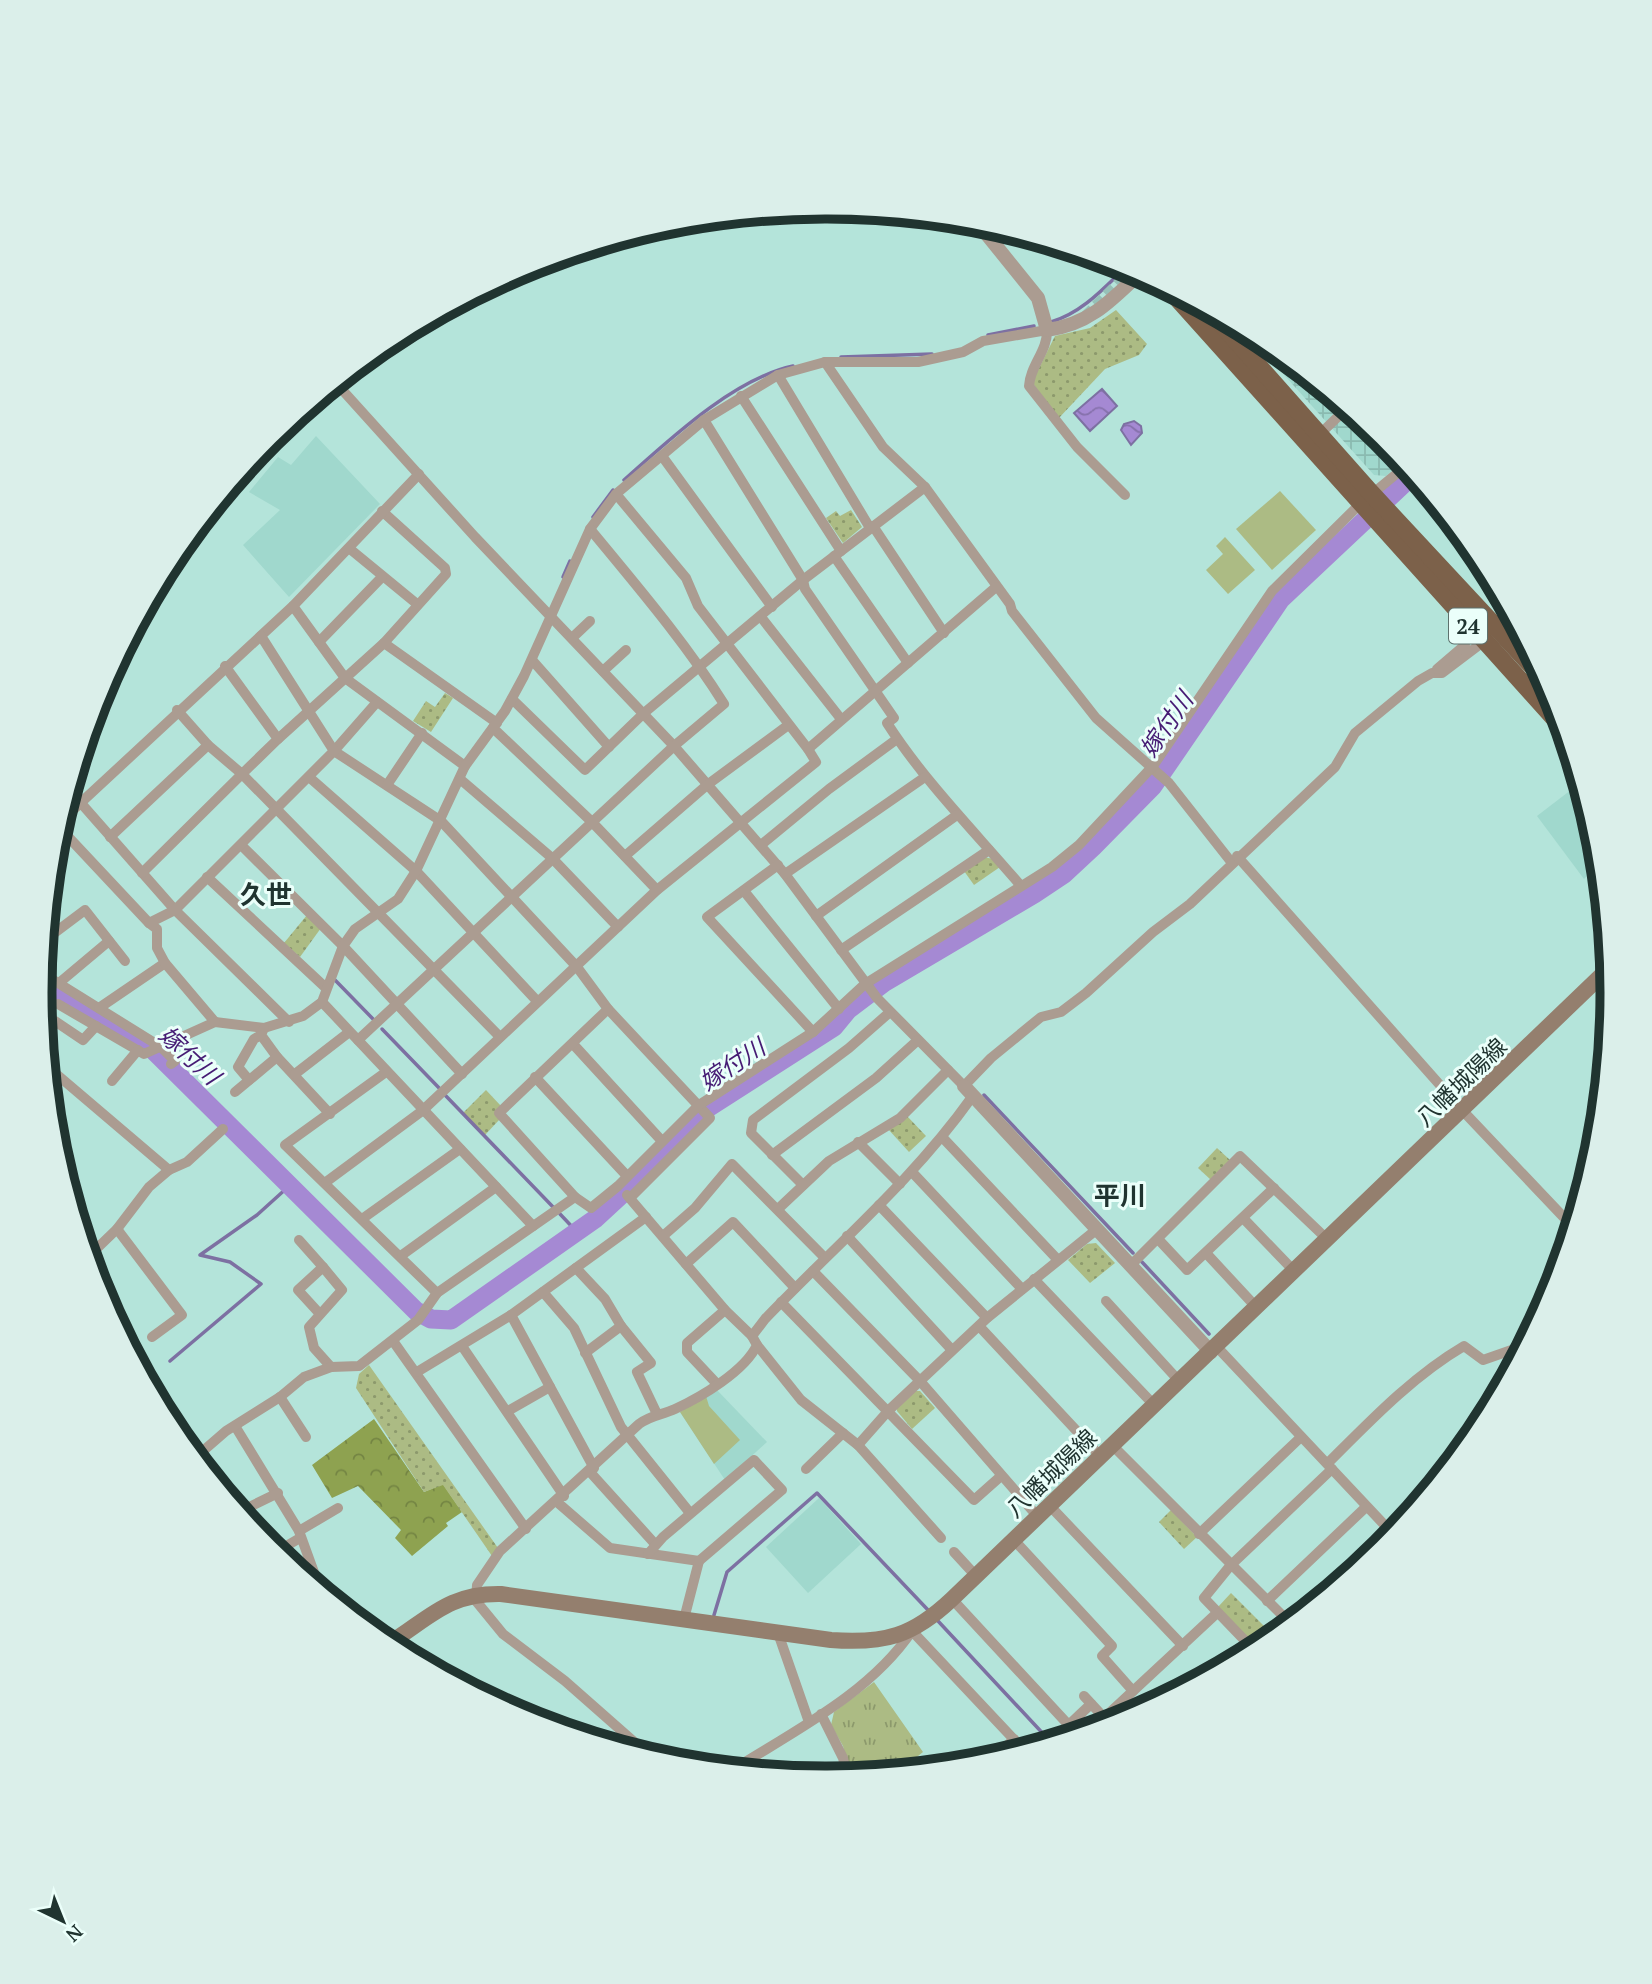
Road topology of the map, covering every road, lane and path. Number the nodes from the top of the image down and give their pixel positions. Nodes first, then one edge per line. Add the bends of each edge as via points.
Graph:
1 (987, 235) edge
2 (1131, 281) edge
3 (1187, 308) edge
4 (1047, 330) junction
5 (1228, 332) edge
6 (825, 362) junction
7 (778, 375) junction
8 (342, 389) edge
9 (741, 396) junction
10 (1341, 414) edge
11 (704, 420) junction
12 (1320, 434) junction
13 (662, 456) junction
14 (1400, 473) edge
15 (419, 474) junction
16 (925, 487) junction
17 (616, 495) junction
18 (1125, 495) dead end
19 (1373, 506) junction
20 (382, 511) junction
21 (871, 527) junction
22 (590, 529) junction
23 (350, 549) junction
24 (838, 553) junction
25 (382, 577) junction
26 (803, 580) junction
27 (996, 587) junction
28 (417, 604) junction
29 (293, 606) junction
30 (772, 607) junction
31 (552, 617) junction
32 (761, 617) junction
33 (590, 621) dead end
34 (1505, 622) edge
35 (1499, 631) junction
36 (944, 632) junction
37 (261, 636) junction
38 (572, 638) junction
39 (320, 642) junction
40 (384, 643) junction
41 (1474, 643) junction
42 (729, 645) junction
43 (626, 650) dead end
44 (1523, 656) edge
45 (531, 660) junction
46 (908, 663) junction
47 (225, 666) junction
48 (701, 668) junction
49 (603, 671) junction
50 (1432, 673) junction
51 (345, 678) junction
52 (874, 690) junction
53 (512, 699) junction
54 (377, 702) junction
55 (177, 710) junction
56 (308, 711) junction
57 (644, 713) junction
58 (1547, 713) edge
59 (841, 719) junction
60 (495, 725) junction
61 (787, 726) junction
62 (422, 733) junction
63 (278, 739) junction
64 (897, 739) junction
65 (208, 745) junction
66 (674, 746) junction
67 (609, 747) junction
68 (808, 749) junction
69 (334, 751) junction
70 (466, 766) junction
71 (1153, 766) junction
72 (242, 774) junction
73 (925, 776) junction
74 (309, 778) junction
75 (460, 779) junction
76 (387, 785) junction
77 (707, 785) junction
78 (80, 802) junction
79 (75, 807) edge
80 (276, 808) junction
81 (957, 815) junction
82 (441, 821) junction
83 (592, 822) junction
84 (740, 823) junction
85 (68, 837) edge
86 (110, 837) junction
87 (241, 845) junction
88 (761, 845) junction
89 (989, 850) junction
90 (625, 856) junction
91 (552, 858) junction
92 (1235, 860) junction
93 (782, 869) junction
94 (416, 871) junction
95 (142, 873) junction
96 (207, 877) junction
97 (1021, 886) junction
98 (657, 890) junction
99 (744, 891) junction
100 (513, 897) junction
101 (174, 910) junction
102 (380, 912) junction
103 (816, 916) junction
104 (149, 923) junction
105 (618, 927) junction
106 (55, 933) edge
107 (474, 935) junction
108 (109, 941) junction
109 (342, 946) junction
110 (841, 950) junction
111 (125, 961) dead end
112 (165, 963) junction
113 (577, 967) junction
114 (435, 970) junction
115 (1599, 977) edge
116 (52, 979) edge
117 (62, 985) junction
118 (867, 986) junction
119 (326, 988) junction
120 (537, 1001) junction
121 (322, 1002) junction
122 (58, 1004) junction
123 (397, 1005) junction
124 (99, 1008) junction
125 (53, 1009) edge
126 (608, 1009) junction
127 (839, 1009) junction
128 (890, 1012) junction
129 (53, 1021) edge
130 (215, 1022) junction
131 (289, 1022) junction
132 (96, 1026) junction
133 (263, 1031) junction
134 (813, 1032) junction
135 (353, 1036) junction
136 (500, 1037) junction
137 (918, 1040) junction
138 (573, 1044) junction
139 (161, 1047) junction
140 (141, 1052) junction
141 (277, 1057) junction
142 (172, 1063) dead end
143 (948, 1070) junction
144 (386, 1072) junction
145 (295, 1074) junction
146 (461, 1074) junction
147 (57, 1075) edge
148 (536, 1077) junction
149 (249, 1080) junction
150 (112, 1081) dead end
151 (968, 1092) junction
152 (235, 1093) dead end
153 (699, 1104) junction
154 (422, 1111) junction
155 (1463, 1111) junction
156 (330, 1114) junction
157 (223, 1129) dead end
158 (943, 1138) junction
159 (661, 1140) junction
160 (858, 1142) junction
161 (460, 1149) junction
162 (772, 1154) junction
163 (169, 1170) junction
164 (912, 1172) junction
165 (627, 1176) junction
166 (326, 1182) junction
167 (900, 1184) junction
168 (803, 1185) junction
169 (618, 1186) junction
170 (496, 1187) junction
171 (1274, 1188) junction
172 (575, 1197) junction
173 (630, 1198) junction
174 (880, 1205) junction
175 (778, 1209) junction
176 (646, 1217) junction
177 (1243, 1218) junction
178 (1565, 1218) edge
179 (362, 1219) junction
180 (533, 1226) junction
181 (117, 1230) junction
182 (1096, 1230) junction
183 (663, 1236) junction
184 (847, 1236) junction
185 (1157, 1238) junction
186 (299, 1240) dead end
187 (1328, 1240) junction
188 (97, 1249) edge
189 (1206, 1253) junction
190 (402, 1255) junction
191 (825, 1258) junction
192 (1058, 1261) junction
193 (686, 1264) junction
194 (1130, 1266) junction
195 (323, 1267) junction
196 (576, 1268) junction
197 (813, 1271) junction
198 (1295, 1272) junction
199 (1034, 1279) junction
200 (795, 1288) junction
201 (1022, 1289) junction
202 (543, 1292) junction
203 (437, 1293) junction
204 (1106, 1301) dead end
205 (781, 1302) junction
206 (1257, 1308) junction
207 (725, 1310) junction
208 (320, 1313) junction
209 (511, 1315) junction
210 (983, 1322) junction
211 (621, 1326) junction
212 (152, 1337) dead end
213 (393, 1341) junction
214 (755, 1341) junction
215 (463, 1346) junction
216 (1214, 1349) junction
217 (952, 1350) junction
218 (1511, 1350) edge
219 (585, 1353) junction
220 (331, 1367) junction
221 (417, 1372) junction
222 (920, 1381) junction
223 (1180, 1382) junction
224 (717, 1384) junction
225 (550, 1387) junction
226 (280, 1397) junction
227 (1155, 1406) junction
228 (889, 1410) junction
229 (508, 1411) junction
230 (657, 1414) junction
231 (235, 1426) junction
232 (843, 1433) junction
233 (627, 1435) junction
234 (306, 1437) dead end
235 (1301, 1437) junction
236 (858, 1445) junction
237 (1113, 1446) junction
238 (204, 1451) edge
239 (1101, 1457) junction
240 (1331, 1465) junction
241 (806, 1469) dead end
242 (592, 1470) junction
243 (1001, 1476) junction
244 (278, 1493) junction
245 (560, 1499) junction
246 (249, 1507) edge
247 (1366, 1507) junction
248 (338, 1508) dead end
249 (1044, 1511) junction
250 (690, 1513) junction
251 (1385, 1526) edge
252 (526, 1529) junction
253 (1199, 1534) junction
254 (300, 1535) junction
255 (941, 1538) dead end
256 (1014, 1540) junction
257 (655, 1544) junction
258 (286, 1545) edge
259 (954, 1552) dead end
260 (648, 1554) junction
261 (699, 1561) junction
262 (1230, 1566) junction
263 (314, 1572) edge
264 (976, 1576) junction
265 (476, 1593) junction
266 (952, 1599) junction
267 (1267, 1601) junction
268 (1217, 1613) junction
269 (1282, 1616) edge
270 (684, 1619) junction
271 (912, 1631) junction
272 (778, 1633) junction
273 (399, 1637) edge
274 (1244, 1642) edge
275 (1183, 1646) junction
276 (1133, 1691) junction
277 (1117, 1709) edge
278 (821, 1714) junction
279 (1102, 1714) edge
280 (809, 1722) junction
281 (1075, 1724) edge
282 (1069, 1726) edge
283 (1014, 1739) junction
284 (633, 1741) edge
285 (1016, 1741) edge
286 (1010, 1743) edge
287 (747, 1761) edge
288 (845, 1765) edge

1 - 4 street via 1038,298
2 - 4 street via 1102,310 1083,321
3 - 19 highway, 24
4 - 6 street via 983,341 963,352 918,362
4 - 18 street via 1048,338 1029,374 1029,386 1077,447
5 - 12 highway, 24
6 - 7 street
6 - 16 street via 883,447
7 - 9 street
7 - 21 street
8 - 15 street
9 - 11 street
9 - 24 street
10 - 12 street
11 - 13 street
11 - 26 street
12 - 19 highway, 24
13 - 17 street
13 - 30 street
14 - 19 street
15 - 20 street
15 - 31 street
16 - 21 street
16 - 27 street
17 - 22 street
17 - 42 street via 686,579 698,606
19 - 35 highway, 24
19 - 41 highway, 24
19 - 71 street via 1272,591
20 - 23 street
20 - 28 street via 445,568 446,574
21 - 24 street
21 - 36 street
22 - 31 street
22 - 48 street
23 - 25 street
23 - 29 street
24 - 26 street
24 - 46 street
25 - 28 street
25 - 39 street
26 - 30 street
26 - 52 street
27 - 36 street
27 - 71 street via 1096,718
28 - 40 street
29 - 37 street
29 - 39 street
30 - 32 street
31 - 38 street
31 - 45 street
32 - 42 street
32 - 59 street
33 - 38 street
34 - 35 street
35 - 44 highway, 24
36 - 46 street
37 - 47 street
37 - 56 street
38 - 49 street
39 - 51 street
40 - 51 street
40 - 60 street
41 - 50 street
41 - 50 street via 1442,673
41 - 58 highway, 24
42 - 48 street
42 - 61 street
43 - 49 street
45 - 53 street
45 - 67 street
46 - 52 street
47 - 55 street
47 - 63 street
48 - 57 street
48 - 66 street via 724,704
49 - 57 street
50 - 92 street via 1355,733 1335,767
51 - 54 street
51 - 56 street
52 - 59 street
52 - 64 street via 894,718 887,723
53 - 60 street
53 - 67 street via 585,770
54 - 62 street
54 - 69 street
55 - 65 street
55 - 78 street
56 - 63 street
56 - 69 street
57 - 66 street
57 - 67 street
59 - 68 street
60 - 70 street
60 - 83 street
61 - 68 street
61 - 77 street
62 - 70 street
62 - 76 street
63 - 72 street
64 - 73 street
64 - 88 street
65 - 72 street
65 - 86 street
66 - 77 street
66 - 83 street
68 - 84 street via 816,762
69 - 74 street
69 - 76 street
70 - 75 street
71 - 92 street
71 - 97 street via 1079,845
72 - 80 street
72 - 95 street
73 - 81 street
73 - 93 street
74 - 80 street
74 - 94 street
75 - 82 street
75 - 91 street
76 - 82 street
77 - 84 street
77 - 90 street
78 - 79 street
78 - 86 street
80 - 87 street
80 - 102 street
81 - 89 street
81 - 103 street
82 - 94 street
82 - 100 street
83 - 90 street
83 - 91 street
84 - 88 street
84 - 98 street
85 - 104 street
86 - 95 street
87 - 96 street
87 - 109 street
88 - 93 street
89 - 97 street
89 - 110 street
90 - 98 street
91 - 100 street
91 - 105 street
92 - 151 street via 1086,993 1061,1012 1041,1017 991,1058
92 - 155 street
93 - 99 street
93 - 103 street
94 - 102 street via 398,899
94 - 107 street
95 - 101 street
96 - 101 street
96 - 119 street
97 - 118 street
98 - 105 street
99 - 127 street
99 - 134 street via 707,917
100 - 107 street
100 - 113 street
101 - 104 street
101 - 131 street
102 - 109 street via 355,929
102 - 114 street
103 - 110 street
104 - 112 street via 157,929 157,948
105 - 113 street
106 - 108 street via 85,910
107 - 114 street
107 - 120 street
108 - 111 street
108 - 117 street
109 - 119 street
109 - 123 street
110 - 118 street
112 - 124 street
112 - 130 street
113 - 120 street
113 - 126 street
114 - 123 street
114 - 136 street
115 - 155 main road, 八幡城陽線
116 - 117 street
117 - 122 street
117 - 124 street
118 - 127 street
118 - 128 street
119 - 121 street
120 - 136 street
121 - 131 street
121 - 135 street
122 - 125 street
122 - 132 street
123 - 135 street
123 - 146 street
124 - 139 street
126 - 138 street
126 - 153 street
127 - 134 street
128 - 137 street
128 - 162 street via 753,1120 751,1133
129 - 132 street via 83,1040
130 - 133 street
130 - 139 street
131 - 133 street
132 - 140 street
133 - 141 street
133 - 149 street via 238,1067
134 - 153 street
135 - 144 street
135 - 145 street
136 - 146 street
137 - 143 street
137 - 162 street via 876,1078
138 - 148 street
138 - 159 street
139 - 140 street
139 - 142 street via 175,1060
140 - 150 street
141 - 145 street
141 - 149 street
143 - 151 street
143 - 160 street via 900,1118
144 - 154 street
144 - 156 street
145 - 156 street
146 - 154 street
147 - 163 street
148 - 165 street
148 - 172 street via 499,1112
149 - 152 street
151 - 158 street
151 - 182 street
153 - 159 street
153 - 173 street via 710,1118
154 - 161 street
154 - 166 street
155 - 178 street
155 - 187 main road, 八幡城陽線
156 - 166 street via 285,1145
157 - 163 street via 187,1162
158 - 164 street
158 - 192 street
159 - 165 street
160 - 167 street
160 - 168 street
161 - 170 street
161 - 179 street
162 - 168 street
163 - 181 street via 149,1187
164 - 167 street
164 - 201 street
165 - 169 street
166 - 179 street
167 - 174 street
168 - 175 street
169 - 172 street via 591,1208
169 - 173 street
170 - 180 street
170 - 190 street
171 - 177 street
171 - 185 street via 1241,1156
171 - 187 street
172 - 180 street
173 - 176 street
174 - 184 street
174 - 210 street
175 - 183 street via 732,1164 695,1208
175 - 191 street
176 - 183 street
176 - 196 street
177 - 189 street
177 - 198 street
179 - 190 street
180 - 203 street
181 - 188 street
181 - 212 street via 182,1315
182 - 192 street
182 - 194 street
183 - 193 street
184 - 191 street
184 - 217 street
185 - 189 street via 1187,1270
185 - 194 street
186 - 195 street
187 - 198 main road, 八幡城陽線
189 - 206 street
190 - 203 street
191 - 197 street
192 - 199 street
193 - 200 street via 733,1222
193 - 207 street
194 - 216 street
195 - 208 street via 342,1290
195 - 208 street via 298,1290
196 - 202 street
196 - 211 street via 605,1299
197 - 200 street
197 - 222 street
198 - 206 main road, 八幡城陽線
199 - 201 street
199 - 227 street
200 - 205 street
201 - 210 street
202 - 209 street
202 - 219 street via 574,1328
203 - 213 street via 418,1320
204 - 223 street
205 - 214 street
205 - 228 street
206 - 216 main road, 八幡城陽線
207 - 214 street
207 - 224 street via 687,1343 687,1352
208 - 220 street via 309,1327 314,1348
209 - 215 street
209 - 225 street
210 - 217 street
210 - 239 street
211 - 219 street
211 - 230 street via 651,1363 637,1372
213 - 220 street via 359,1366
213 - 221 street
214 - 224 street via 751,1359
214 - 232 street via 801,1401
215 - 221 street
215 - 229 street
216 - 223 main road, 八幡城陽線
216 - 235 street
217 - 222 street
218 - 240 street via 1483,1360 1464,1346 1443,1359 1380,1411
219 - 233 street
220 - 226 street via 304,1377
221 - 252 street
222 - 228 street
222 - 243 street
223 - 227 main road, 八幡城陽線
224 - 230 street via 674,1410
225 - 229 street
225 - 242 street
226 - 231 street
226 - 234 street
227 - 237 main road, 八幡城陽線
228 - 236 street
228 - 243 street via 974,1500
229 - 245 street
230 - 233 street
231 - 238 street
231 - 244 street
232 - 236 street
232 - 241 street
233 - 242 street
233 - 250 street
235 - 240 street
235 - 253 street
236 - 255 street
237 - 239 main road, 八幡城陽線
237 - 253 street
239 - 249 main road, 八幡城陽線
240 - 247 street
240 - 262 street
242 - 245 street
242 - 257 street
243 - 249 street
244 - 246 street
244 - 254 street
245 - 252 street
245 - 260 street via 610,1548
247 - 251 street
247 - 267 street
248 - 254 street
249 - 256 main road, 八幡城陽線
249 - 275 street
250 - 257 street
250 - 261 street via 754,1460 782,1490
252 - 265 street via 500,1551
253 - 262 street
254 - 258 street
254 - 263 street
256 - 264 main road, 八幡城陽線
256 - 276 street via 1112,1646 1102,1656
257 - 260 street
259 - 264 street
260 - 261 street
261 - 270 street
262 - 267 street
262 - 268 street via 1204,1598
264 - 266 main road, 八幡城陽線
265 - 270 main road, 八幡城陽線
265 - 273 main road, 八幡城陽線 via 443,1606
265 - 284 street via 476,1601 503,1634
266 - 271 main road, 八幡城陽線
266 - 282 street
267 - 269 street
268 - 274 street
268 - 275 street
270 - 272 main road, 八幡城陽線
271 - 272 main road, 八幡城陽線 via 860,1642
271 - 278 street via 856,1690
271 - 283 street
272 - 280 street
275 - 276 street
276 - 277 street
278 - 280 street
278 - 288 street
279 - 281 street via 1088,1700
280 - 287 street
283 - 285 street
283 - 286 street

